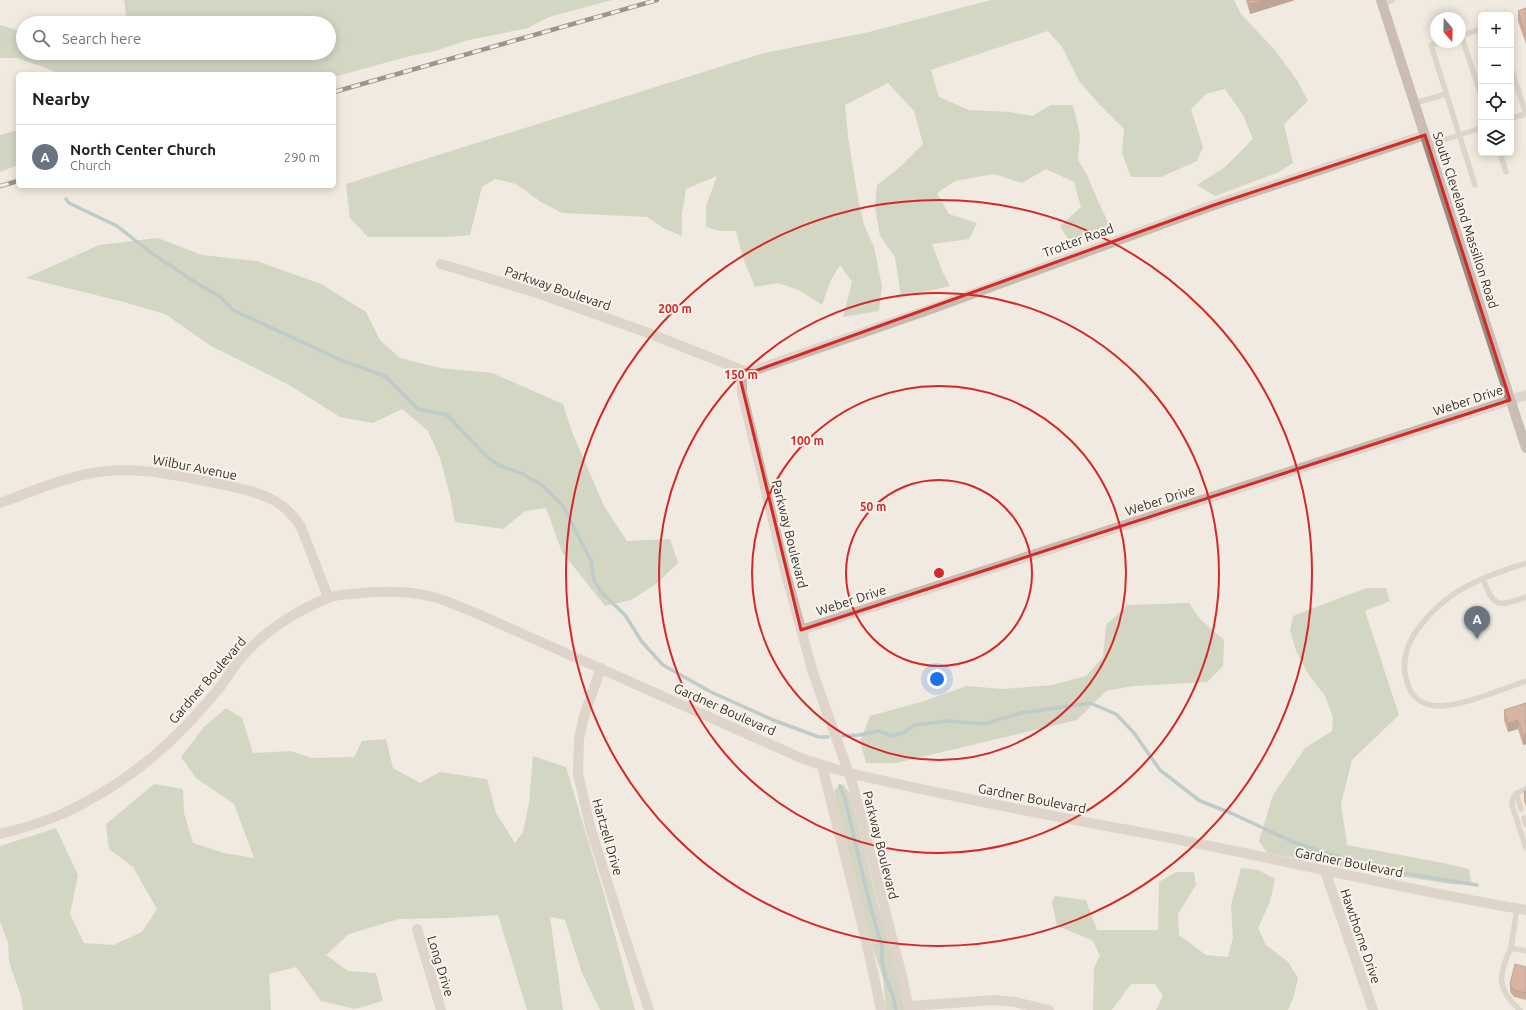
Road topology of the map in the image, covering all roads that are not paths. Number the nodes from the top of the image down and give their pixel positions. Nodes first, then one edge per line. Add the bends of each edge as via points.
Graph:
1 (1393, 0) edge
2 (1382, 2) edge
3 (1478, 30) edge
4 (1466, 34) edge
5 (1432, 48) edge
6 (1465, 48) edge
7 (1514, 77) edge
8 (1478, 86) edge
9 (1446, 94) junction
10 (1415, 104) junction
11 (1526, 114) edge
12 (1514, 117) edge
13 (1478, 129) edge
14 (1459, 135) junction
15 (1426, 140) junction
16 (1501, 156) edge
17 (1506, 172) dead end
18 (1475, 185) dead end
19 (441, 264) dead end
20 (742, 370) junction
21 (1526, 395) edge
22 (1510, 400) junction
23 (1526, 448) edge
24 (0, 502) edge
25 (1526, 563) edge
26 (1483, 579) junction
27 (1526, 597) edge
28 (328, 598) junction
29 (801, 630) junction
30 (601, 668) junction
31 (1526, 681) edge
32 (822, 765) junction
33 (848, 773) junction
34 (1526, 789) edge
35 (1516, 793) junction
36 (1521, 809) dead end
37 (1524, 818) dead end
38 (1526, 825) edge
39 (0, 834) edge
40 (1525, 842) edge
41 (1325, 871) junction
42 (1521, 909) edge
43 (417, 929) dead end
44 (1511, 948) junction
45 (1526, 951) edge
46 (909, 1008) edge
47 (441, 1010) edge
48 (649, 1010) edge
49 (881, 1010) edge
50 (1049, 1010) edge
51 (1373, 1010) edge
52 (1520, 1010) edge

1 - 2 lane
2 - 10 main road, South Cleveland Massillon Road
3 - 4 lane
5 - 9 lane
6 - 8 lane
7 - 11 lane
9 - 10 lane
9 - 14 lane
10 - 15 main road, South Cleveland Massillon Road
11 - 12 lane
13 - 14 lane
14 - 15 lane
14 - 18 lane
15 - 20 street, Trotter Road via 1214,205 755,371
15 - 22 main road, South Cleveland Massillon Road
16 - 17 lane
19 - 20 street, Parkway Boulevard via 544,296
20 - 29 street, Parkway Boulevard via 742,392
21 - 22 street, Weber Drive
22 - 23 main road, South Cleveland Massillon Road
22 - 29 street, Weber Drive
24 - 28 street, Wilbur Avenue via 86,474 133,470 174,474 258,494 275,501 295,518 301,527
25 - 26 lane
26 - 27 lane via 1492,599 1499,604
26 - 31 lane via 1448,597 1425,619 1411,640 1404,659 1408,686 1415,698 1426,704 1441,706 1458,704
28 - 30 street, Gardner Boulevard via 379,591 433,597
28 - 39 street, Gardner Boulevard via 300,611 259,640 240,659 186,726 128,777 60,815
29 - 33 street, Parkway Boulevard via 813,673
30 - 32 street, Gardner Boulevard via 801,758
30 - 48 street, Hartzell Drive via 584,716 578,774 591,830
32 - 33 street, Gardner Boulevard
32 - 49 street
33 - 41 street, Gardner Boulevard via 978,802
33 - 46 street, Parkway Boulevard
34 - 35 lane
35 - 36 lane
35 - 40 lane via 1512,805
37 - 38 lane
41 - 42 street, Gardner Boulevard
41 - 51 street, Hawthorne Drive
42 - 44 lane
43 - 47 street, Long Drive
44 - 45 lane
44 - 52 lane via 1504,963 1501,986 1510,1001
46 - 50 street via 995,1000

